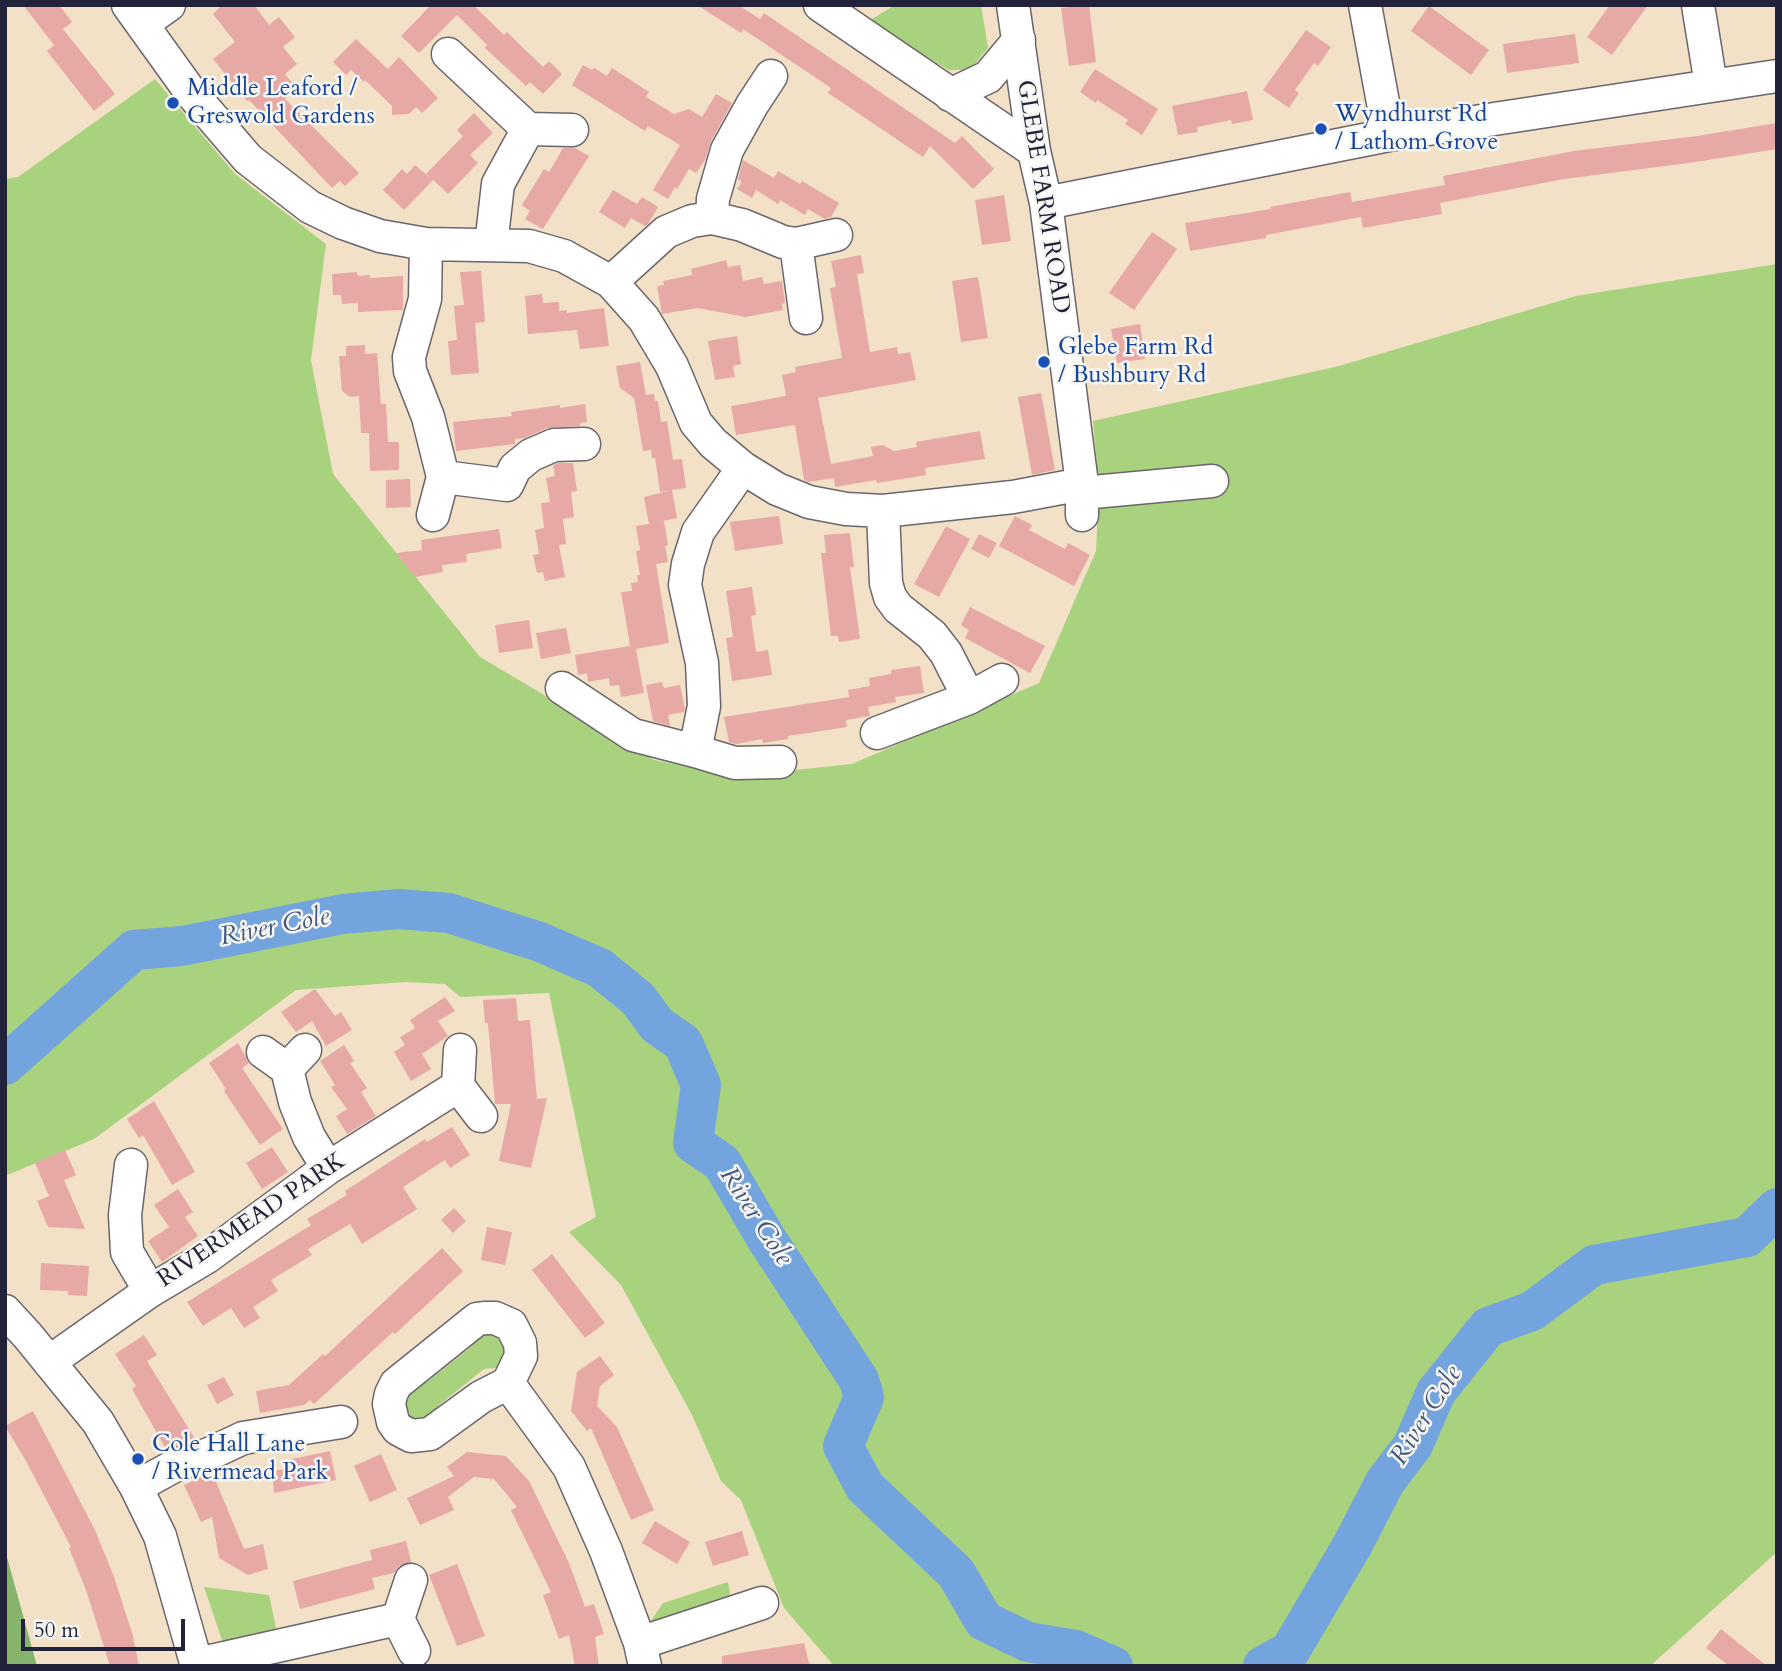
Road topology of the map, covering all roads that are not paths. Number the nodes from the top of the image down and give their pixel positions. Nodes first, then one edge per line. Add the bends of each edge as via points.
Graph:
1 (169, 5) edge
2 (820, 5) edge
3 (1013, 5) edge
4 (1365, 5) edge
5 (1698, 5) edge
6 (135, 15) edge
7 (1019, 40) junction
8 (448, 54) dead end
9 (771, 76) dead end
10 (1777, 76) edge
11 (1711, 85) junction
12 (950, 94) junction
13 (528, 129) junction
14 (572, 130) dead end
15 (1389, 135) junction
16 (1034, 151) junction
17 (1046, 203) junction
18 (712, 218) junction
19 (836, 235) dead end
20 (796, 243) junction
21 (426, 244) junction
22 (492, 245) junction
23 (611, 282) junction
24 (806, 318) dead end
25 (584, 444) dead end
26 (743, 468) junction
27 (443, 477) junction
28 (1212, 481) dead end
29 (1082, 497) junction
30 (883, 511) junction
31 (433, 515) dead end
32 (1002, 680) dead end
33 (562, 688) dead end
34 (969, 698) junction
35 (877, 733) dead end
36 (695, 751) junction
37 (780, 762) dead end
38 (460, 1050) dead end
39 (285, 1057) dead end
40 (458, 1086) junction
41 (481, 1116) dead end
42 (131, 1165) dead end
43 (328, 1168) junction
44 (150, 1291) junction
45 (5, 1311) edge
46 (49, 1362) junction
47 (508, 1383) dead end
48 (341, 1422) dead end
49 (136, 1487) junction
50 (411, 1580) dead end
51 (762, 1603) dead end
52 (398, 1619) junction
53 (414, 1651) dead end
54 (643, 1655) edge
55 (197, 1665) edge

1 - 6 street
2 - 12 street
3 - 7 street, GLEBE FARM ROAD
4 - 15 street
5 - 11 street
6 - 21 street via 192,94 248,159 277,183 343,223 380,236
7 - 12 street via 988,77
7 - 16 street, GLEBE FARM ROAD
8 - 13 street
9 - 18 street via 727,150
10 - 11 street
11 - 15 street
12 - 16 street
13 - 14 street
13 - 22 street via 498,184
15 - 17 street
16 - 17 street, GLEBE FARM ROAD
17 - 29 street, GLEBE FARM ROAD
18 - 20 street
18 - 23 street via 666,232
19 - 20 street
20 - 24 street
21 - 22 street
21 - 27 street via 425,299 409,357 410,371 428,416
22 - 23 street via 529,246 564,256
23 - 26 street via 643,319 672,366 696,423
25 - 27 street via 554,445 531,455 515,468 507,485
26 - 30 street via 809,502
26 - 36 street via 698,532 688,564 685,585 702,663 704,706
27 - 31 street
28 - 29 street
29 - 30 street via 1013,497
30 - 34 street via 890,597 932,635
32 - 34 street
33 - 36 street via 633,735
34 - 35 street
36 - 37 street via 736,763
38 - 40 street
39 - 43 street via 309,1137
40 - 41 street
40 - 43 street, RIVERMEAD PARK
42 - 44 street via 125,1215 127,1251
43 - 44 street, RIVERMEAD PARK via 207,1257
44 - 46 street, RIVERMEAD PARK
45 - 46 street
46 - 49 street via 98,1422
47 - 54 street via 569,1467 606,1551
48 - 49 street via 243,1438
49 - 55 street via 160,1536
50 - 52 street
51 - 54 street
52 - 53 street
52 - 55 street

